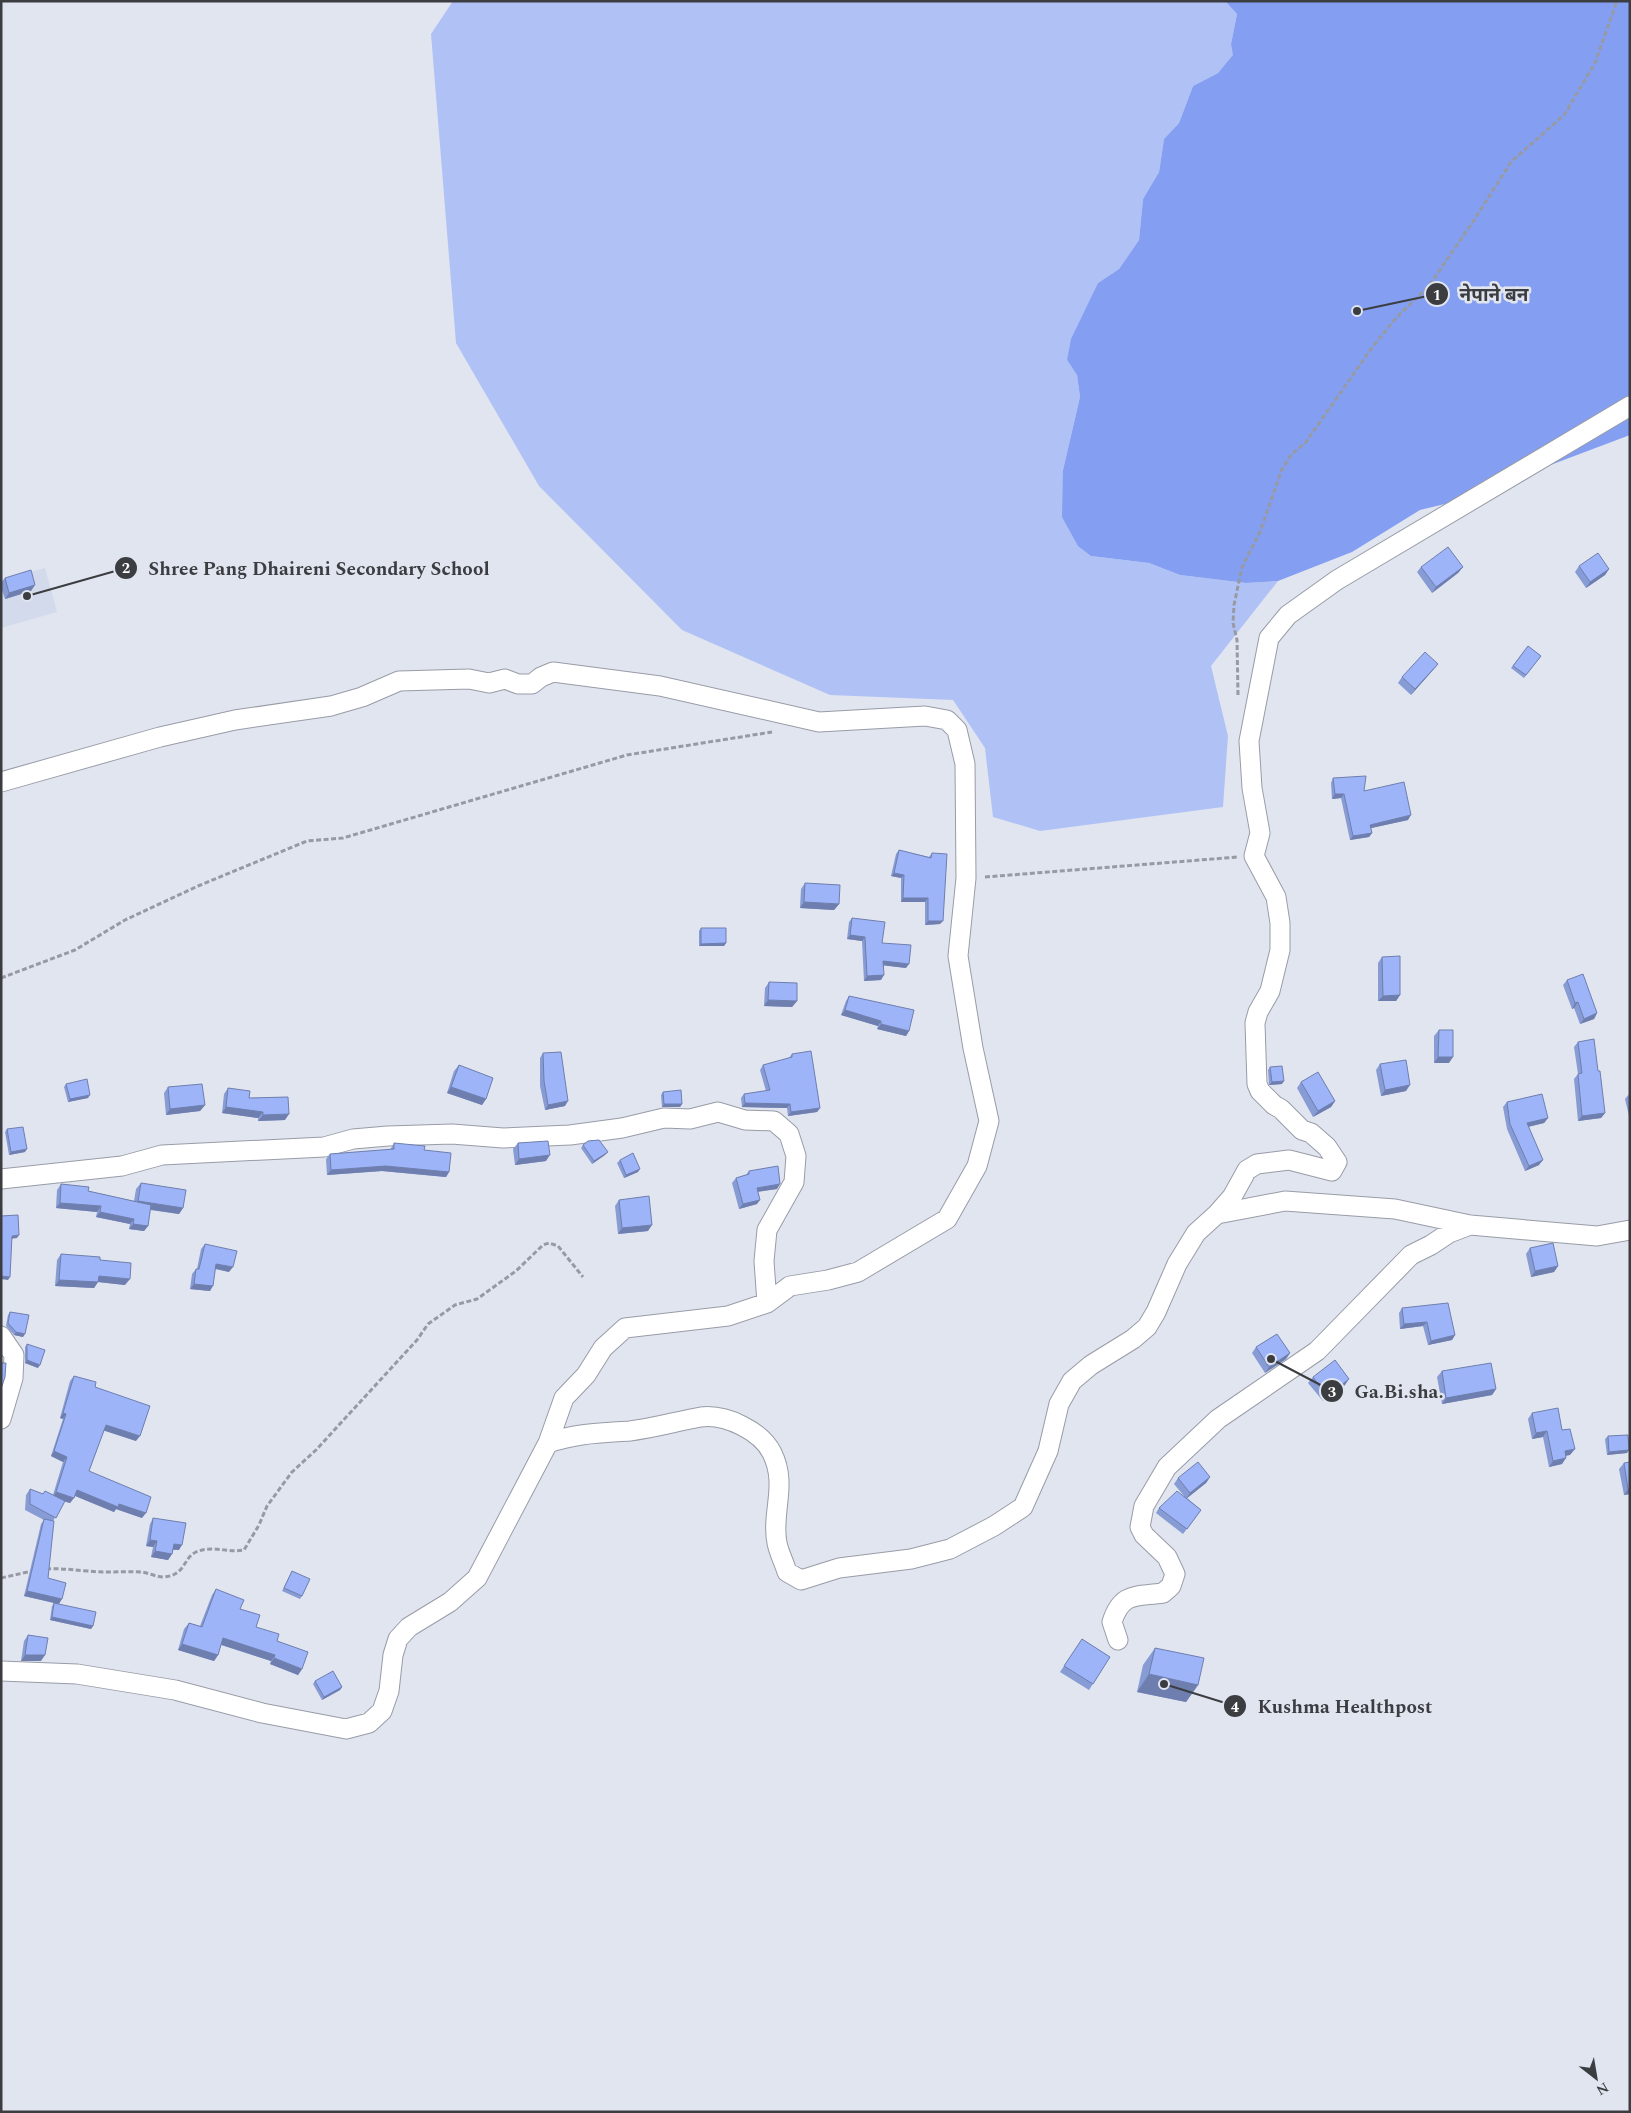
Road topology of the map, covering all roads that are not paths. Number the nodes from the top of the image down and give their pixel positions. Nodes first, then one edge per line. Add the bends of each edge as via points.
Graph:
1 (1630, 406) edge
2 (1, 782) edge
3 (1, 1179) edge
4 (1217, 1214) junction
5 (1470, 1225) junction
6 (1630, 1230) edge
7 (767, 1303) junction
8 (1, 1336) edge
9 (1, 1419) edge
10 (548, 1444) junction
11 (1118, 1640) dead end
12 (1, 1671) edge

1 - 4 street via 1337,580 1288,615 1269,638 1249,741 1252,788 1260,833 1254,856 1276,897 1280,950 1270,990 1255,1023 1257,1084 1274,1105 1327,1147 1337,1162 1332,1172 1289,1160 1257,1164 1247,1170 1232,1197
2 - 7 street via 207,726 332,706 399,681 469,679 489,683 505,679 518,684 532,684 553,672 660,686 819,722 925,716 947,720 957,730 965,764 966,878 958,956 972,1048 989,1121 977,1166 947,1219 858,1272 790,1286
3 - 7 street via 122,1166 162,1155 324,1147 353,1139 388,1136 452,1134 504,1138 570,1135 664,1118 690,1119 718,1112 745,1120 774,1121 789,1134 796,1156 794,1182 767,1230 764,1261
4 - 5 street via 1285,1202 1395,1209
4 - 10 street via 1196,1233 1177,1264 1147,1327 1072,1381 1059,1404 1048,1451 1023,1507 950,1549 911,1559 839,1568 801,1580 787,1572 777,1542 781,1480 772,1454 756,1433 732,1423 703,1417 631,1430 581,1434
5 - 6 street via 1597,1236
5 - 11 street via 1449,1232 1411,1255 1317,1351 1218,1419 1167,1467 1144,1506 1140,1527 1158,1551 1167,1557 1175,1574 1171,1586 1164,1592 1138,1594 1120,1605 1112,1622
7 - 10 street via 728,1316 625,1328 604,1348 586,1375 564,1398
8 - 9 street via 14,1355 13,1378
10 - 12 street via 477,1578 450,1602 409,1627 398,1639 389,1691 382,1711 369,1723 346,1730 262,1713 175,1690 77,1674

